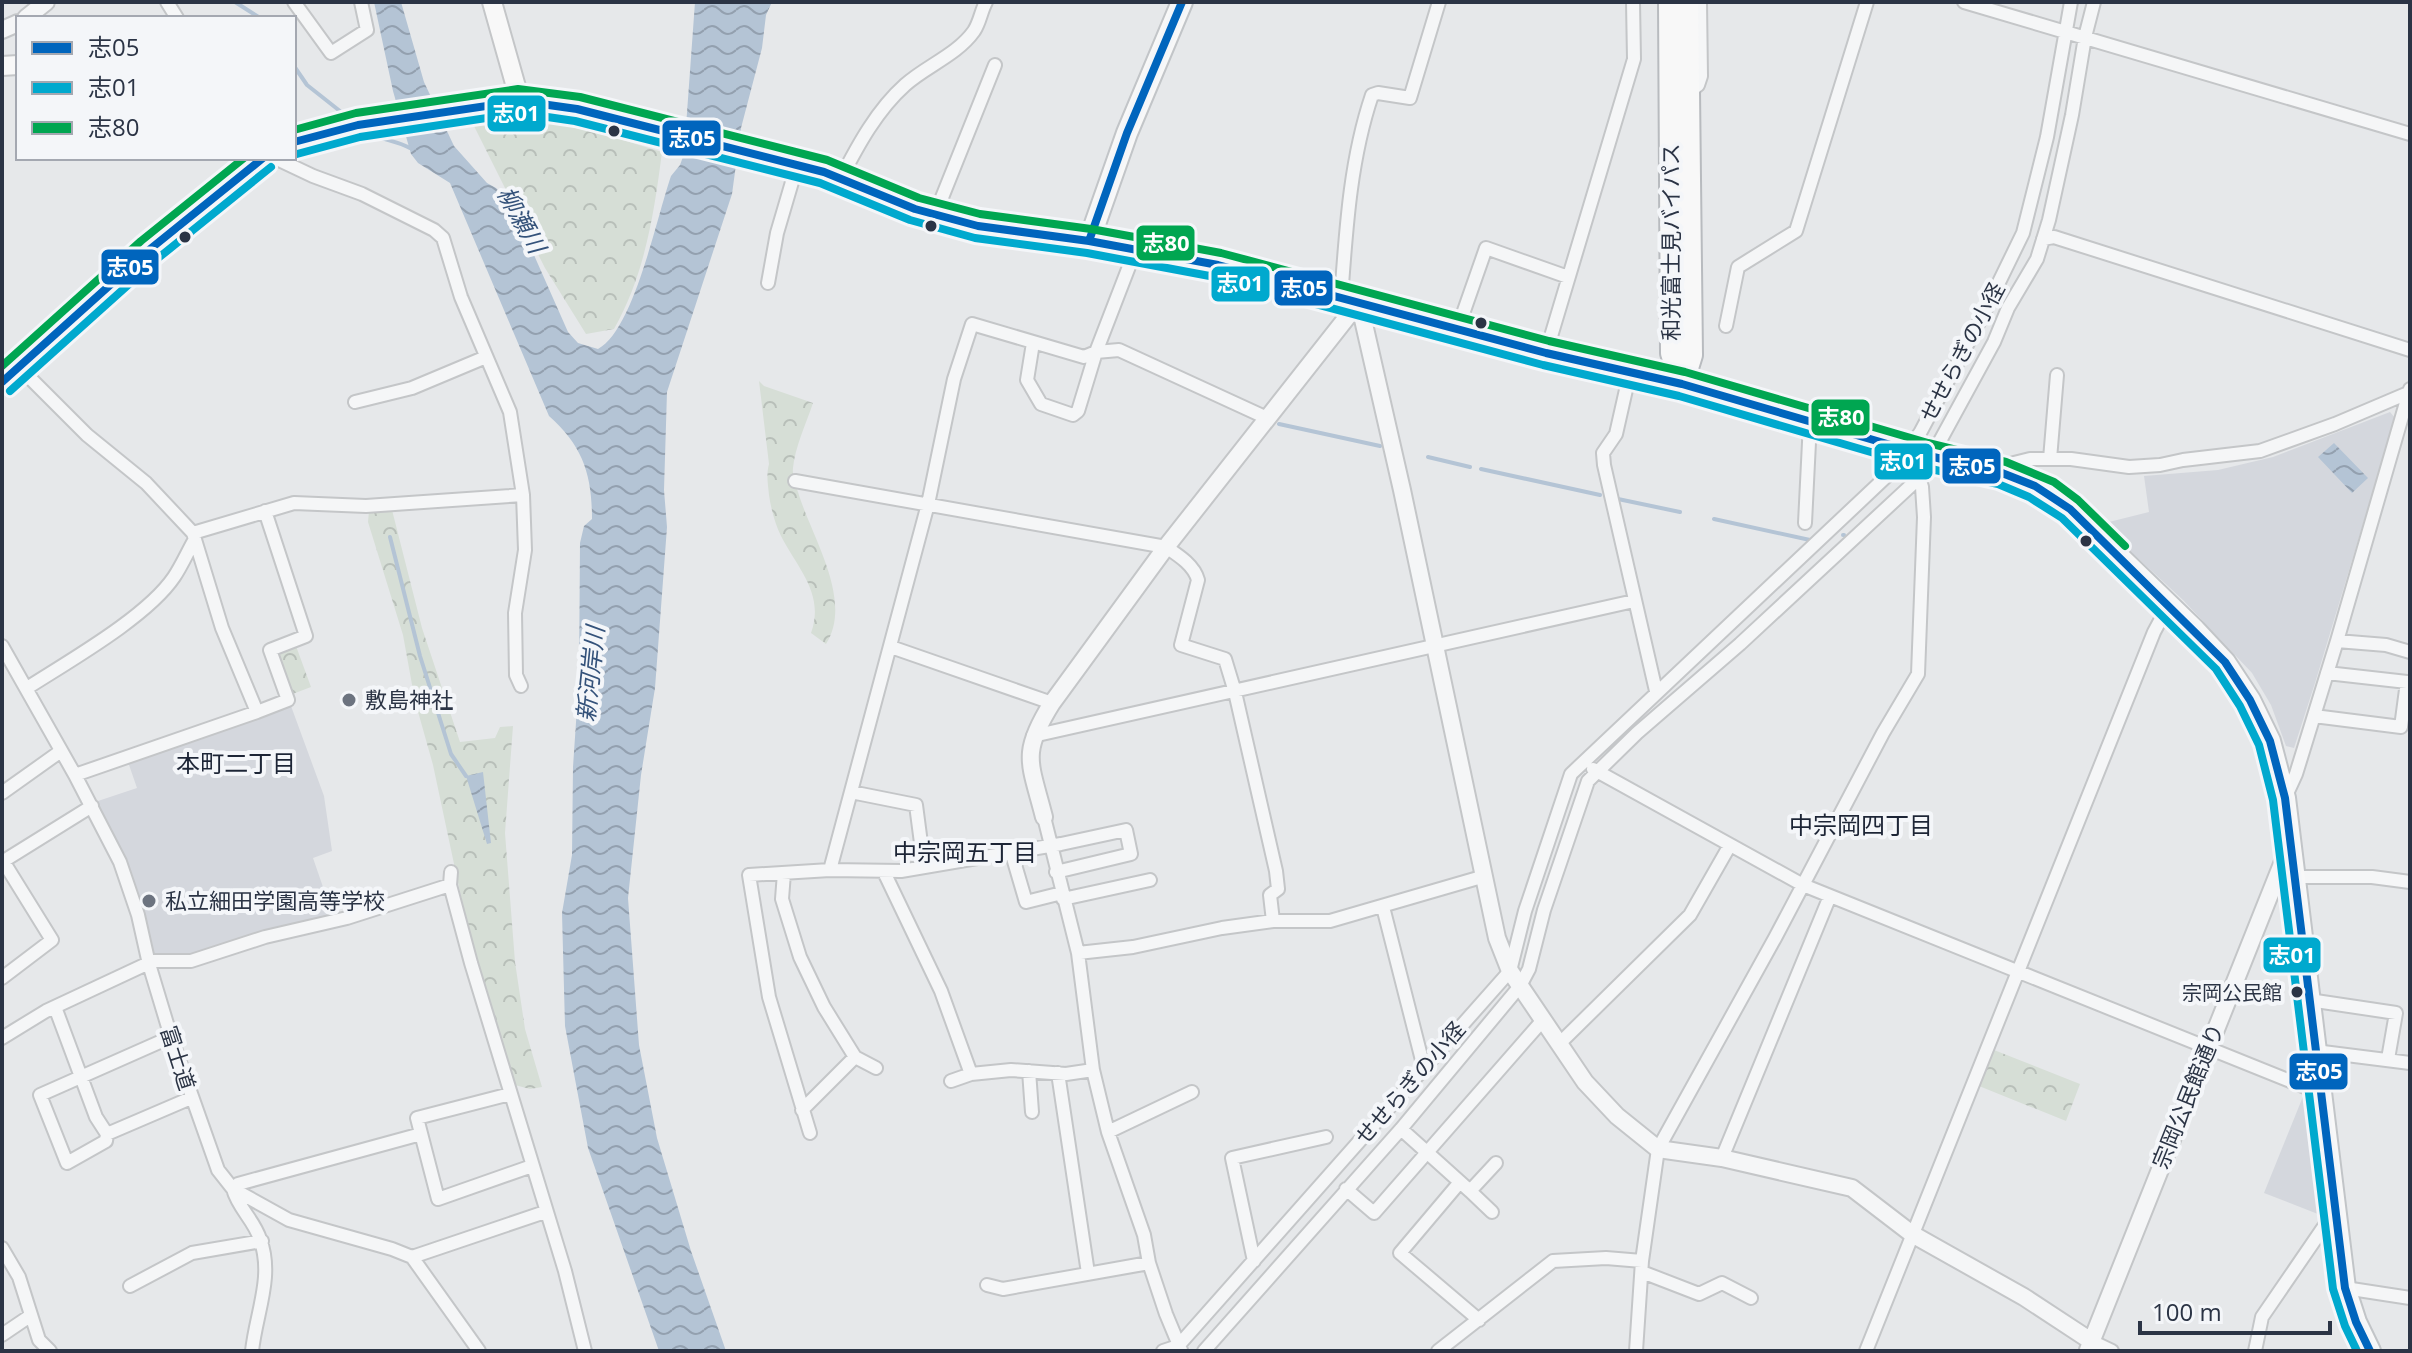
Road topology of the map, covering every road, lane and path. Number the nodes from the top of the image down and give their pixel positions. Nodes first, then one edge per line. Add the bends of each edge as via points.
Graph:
1 (46, 2) edge
2 (294, 2) edge
3 (361, 2) edge
4 (492, 2) edge
5 (1182, 2) edge
6 (1439, 2) edge
7 (1633, 2) edge
8 (1670, 2) edge
9 (1687, 2) edge
10 (1700, 2) edge
11 (1867, 2) edge
12 (1964, 2) edge
13 (2071, 2) edge
14 (2094, 2) edge
15 (982, 4) edge
16 (28, 16) edge
17 (2074, 33) junction
18 (995, 65) dead end
19 (1688, 94) junction
20 (520, 101) junction
21 (2410, 134) edge
22 (296, 141) edge
23 (261, 160) edge
24 (279, 160) edge
25 (789, 162) junction
26 (841, 178) junction
27 (935, 215) junction
28 (2043, 239) junction
29 (1089, 241) junction
30 (1135, 251) junction
31 (1568, 277) junction
32 (768, 283) dead end
33 (1350, 300) junction
34 (1726, 326) dead end
35 (1458, 328) junction
36 (1033, 343) junction
37 (2410, 350) edge
38 (1096, 352) junction
39 (1546, 353) junction
40 (486, 357) junction
41 (19, 367) junction
42 (1630, 372) junction
43 (2057, 375) dead end
44 (2, 382) edge
45 (1682, 384) junction
46 (2409, 391) edge
47 (355, 402) dead end
48 (1267, 418) junction
49 (2406, 419) edge
50 (1810, 422) junction
51 (1920, 453) junction
52 (2050, 459) junction
53 (2002, 473) junction
54 (1919, 478) junction
55 (795, 481) dead end
56 (523, 495) junction
57 (928, 504) junction
58 (265, 511) junction
59 (1805, 523) dead end
60 (194, 536) junction
61 (1166, 547) junction
62 (1634, 601) junction
63 (2169, 604) junction
64 (2337, 641) junction
65 (2, 646) edge
66 (1435, 646) junction
67 (891, 647) junction
68 (2410, 652) edge
69 (2327, 673) junction
70 (521, 686) dead end
71 (27, 688) junction
72 (1656, 691) junction
73 (1235, 692) junction
74 (1052, 703) junction
75 (257, 712) junction
76 (2314, 716) junction
77 (1033, 736) junction
78 (61, 751) junction
79 (1592, 768) junction
80 (75, 775) junction
81 (851, 792) junction
82 (2, 793) edge
83 (2285, 798) junction
84 (92, 806) junction
85 (1044, 817) joint
86 (2290, 842) junction
87 (1049, 845) junction
88 (1730, 845) junction
89 (1011, 851) junction
90 (3, 862) edge
91 (924, 866) junction
92 (830, 870) junction
93 (884, 872) junction
94 (1056, 872) junction
95 (784, 873) junction
96 (1485, 876) junction
97 (2295, 877) junction
98 (1150, 880) dead end
99 (2410, 882) edge
100 (1803, 885) junction
101 (1063, 896) junction
102 (1830, 896) junction
103 (1383, 907) junction
104 (1273, 921) junction
105 (1078, 953) junction
106 (149, 964) junction
107 (2018, 971) junction
108 (2, 978) edge
109 (1515, 978) junction
110 (2309, 1000) junction
111 (55, 1007) junction
112 (1543, 1020) junction
113 (171, 1037) junction
114 (2, 1038) edge
115 (1560, 1043) junction
116 (2207, 1047) junction
117 (2315, 1051) junction
118 (855, 1057) junction
119 (2388, 1059) junction
120 (2410, 1063) edge
121 (876, 1068) dead end
122 (1424, 1068) junction
123 (1093, 1070) junction
124 (1029, 1071) junction
125 (1058, 1073) junction
126 (971, 1074) junction
127 (82, 1079) junction
128 (951, 1081) dead end
129 (1192, 1092) dead end
130 (2320, 1093) junction
131 (510, 1094) junction
132 (191, 1098) junction
133 (802, 1110) junction
134 (1032, 1112) dead end
135 (1401, 1129) junction
136 (1108, 1132) junction
137 (810, 1133) dead end
138 (107, 1134) junction
139 (421, 1134) junction
140 (1326, 1137) dead end
141 (1658, 1149) junction
142 (1427, 1153) junction
143 (1722, 1158) junction
144 (1496, 1163) dead end
145 (532, 1166) junction
146 (1465, 1187) junction
147 (233, 1189) junction
148 (1346, 1189) junction
149 (545, 1212) junction
150 (1492, 1212) dead end
151 (2334, 1212) junction
152 (1912, 1234) junction
153 (262, 1241) junction
154 (2, 1248) edge
155 (412, 1257) junction
156 (1254, 1261) junction
157 (1149, 1263) junction
158 (1642, 1266) junction
159 (1088, 1273) junction
160 (987, 1285) dead end
161 (130, 1286) dead end
162 (2345, 1288) junction
163 (1751, 1298) dead end
164 (2410, 1298) edge
165 (30, 1316) junction
166 (1479, 1320) junction
167 (2, 1335) edge
168 (2089, 1346) edge
169 (1180, 1349) edge
170 (50, 1351) edge
171 (252, 1351) edge
172 (479, 1351) edge
173 (585, 1351) edge
174 (1163, 1351) edge
175 (1204, 1351) edge
176 (1438, 1351) edge
177 (1636, 1351) edge
178 (1866, 1351) edge
179 (2112, 1351) edge
180 (2255, 1351) edge
181 (2370, 1351) edge

1 - 16 street
2 - 3 street via 331,53 367,30
4 - 20 main road
5 - 29 main road
6 - 33 street via 1410,98 1372,95 1360,131 1347,227
7 - 31 street via 1634,59
8 - 45 highway, 和光富士見バイパス via 1672,353
9 - 19 highway, 和光富士見バイパス
10 - 19 street via 1701,76
11 - 34 street via 1796,231 1738,267
12 - 17 street
13 - 17 street, せせらぎの小径
14 - 17 street, せせらぎの小径
15 - 26 street via 967,38 888,103
17 - 21 street
17 - 28 street, せせらぎの小径 via 2075,102
17 - 51 street, せせらぎの小径 via 2026,226
18 - 27 street
19 - 45 highway, 和光富士見バイパス via 1691,355
20 - 22 main road via 329,130
20 - 25 main road via 577,109
23 - 41 main road via 149,250
24 - 40 street via 362,194 443,238
25 - 26 main road
25 - 32 street
26 - 27 main road
27 - 29 main road
28 - 37 street via 2054,237
28 - 51 street, せせらぎの小径 via 1994,342
29 - 30 main road
30 - 33 main road via 1218,265
30 - 38 street
31 - 35 street via 1486,248
31 - 39 street
33 - 35 main road
33 - 48 street
33 - 66 street
35 - 39 main road
36 - 38 street via 1084,357
36 - 38 street via 1027,380 1041,404 1073,415
36 - 57 street via 972,324 954,379
38 - 48 street via 1119,350
39 - 42 main road
40 - 47 street via 412,388
40 - 56 street via 510,412
41 - 44 main road
41 - 60 street via 87,435 146,483
42 - 45 main road
42 - 62 street via 1616,434 1603,453
43 - 52 street
45 - 50 main road
46 - 49 street
46 - 52 street via 2260,451 2129,467
48 - 61 street
49 - 64 street
50 - 51 main road
50 - 59 street
51 - 53 main road
51 - 54 street, せせらぎの小径
51 - 72 street, せせらぎの小径 via 1868,494
52 - 53 street via 2014,463
53 - 63 main road via 2070,509
54 - 79 street, せせらぎの小径 via 1740,644
54 - 100 street via 1924,517 1918,674
55 - 57 street
56 - 58 street via 366,506 294,503
56 - 70 street via 525,550 515,613 516,675
57 - 61 street
57 - 67 street
58 - 60 street
58 - 75 street via 306,636 270,650 288,700
60 - 71 street via 173,578 151,602
60 - 75 street via 222,628
61 - 73 street via 1198,580 1181,645 1225,659
61 - 74 street
62 - 66 street
62 - 72 street
63 - 83 main road via 2219,655 2250,700 2270,741
63 - 107 street
64 - 68 street
64 - 69 street
65 - 71 street, 富士道
66 - 73 street
66 - 96 street
67 - 74 street
67 - 81 street
69 - 76 street
69 - 76 street via 2407,682 2401,727
71 - 78 street, 富士道
72 - 79 street, せせらぎの小径
73 - 77 street
73 - 104 street via 1276,871 1278,889 1270,895
74 - 77 street
75 - 80 street
76 - 83 street
77 - 85 street via 1029,759
78 - 80 street, 富士道
78 - 82 street
79 - 88 street
79 - 109 street via 1529,969
79 - 109 street, せせらぎの小径 via 1570,776 1525,911
80 - 84 street, 富士道
81 - 91 street via 916,805
81 - 92 street
83 - 86 main road
84 - 90 street
84 - 106 street, 富士道 via 129,886
85 - 87 street
86 - 97 main road
86 - 116 street, 宗岡公民館通り
87 - 89 street
87 - 94 street
87 - 94 street via 1126,830 1131,854
88 - 100 street
88 - 115 street via 1690,915
89 - 91 street
89 - 101 street via 1026,902
90 - 108 street via 52,940
91 - 93 street
92 - 93 street
92 - 95 street
93 - 126 street via 941,991
94 - 101 street
95 - 118 street via 782,899 800,957
95 - 133 street via 749,875 769,997
96 - 103 street
96 - 109 street via 1497,938
97 - 99 street
97 - 110 main road
98 - 101 street
100 - 102 street
100 - 141 street
101 - 105 street
102 - 107 street
102 - 143 street
103 - 104 street via 1330,921
103 - 122 street
104 - 105 street
105 - 123 street
106 - 111 street
106 - 113 street, 富士道
106 - 131 street via 191,961 347,918 450,879
107 - 116 street
107 - 152 street
109 - 112 street
109 - 122 street, せせらぎの小径
109 - 135 street
110 - 117 main road
110 - 119 street via 2396,1013
111 - 114 street
111 - 127 street
112 - 115 street
112 - 142 street
113 - 127 street
113 - 132 street, 富士道
115 - 141 street via 1585,1082
116 - 130 street
116 - 168 street, 宗岡公民館通り
117 - 119 street
117 - 130 main road
118 - 121 street
118 - 133 street
119 - 120 street
122 - 156 street, せせらぎの小径
123 - 125 street
123 - 136 street
124 - 125 street
124 - 126 street
124 - 134 street
125 - 159 street
126 - 128 street
127 - 138 street
127 - 138 street via 40,1095 67,1163 106,1141
129 - 136 street
130 - 151 main road
131 - 139 street via 417,1118
131 - 145 street
132 - 138 street
132 - 147 street, 富士道 via 218,1170
133 - 137 street
135 - 142 street
135 - 148 street
136 - 157 street
139 - 145 street via 438,1199
139 - 147 street
140 - 156 street via 1232,1158
141 - 143 street
141 - 158 street
142 - 146 street
142 - 148 street via 1374,1213
143 - 152 street via 1852,1188
144 - 146 street
145 - 149 street
146 - 150 street
146 - 166 street via 1400,1253
147 - 153 street
147 - 155 street, 富士道 via 289,1220
148 - 175 street
149 - 155 street
149 - 173 street
151 - 162 main road
151 - 180 street via 2262,1317
152 - 168 street via 2024,1297
152 - 178 street
153 - 161 street via 192,1253
153 - 171 street via 267,1278
154 - 165 street via 19,1277
155 - 172 street
156 - 169 street, せせらぎの小径
157 - 159 street
157 - 169 street
158 - 163 street via 1699,1294 1722,1283
158 - 166 street via 1606,1258 1553,1261
158 - 177 street
159 - 160 street via 1003,1289
162 - 164 street
162 - 181 main road
165 - 167 street
165 - 170 street via 39,1340
166 - 176 street
168 - 179 street
169 - 174 street

